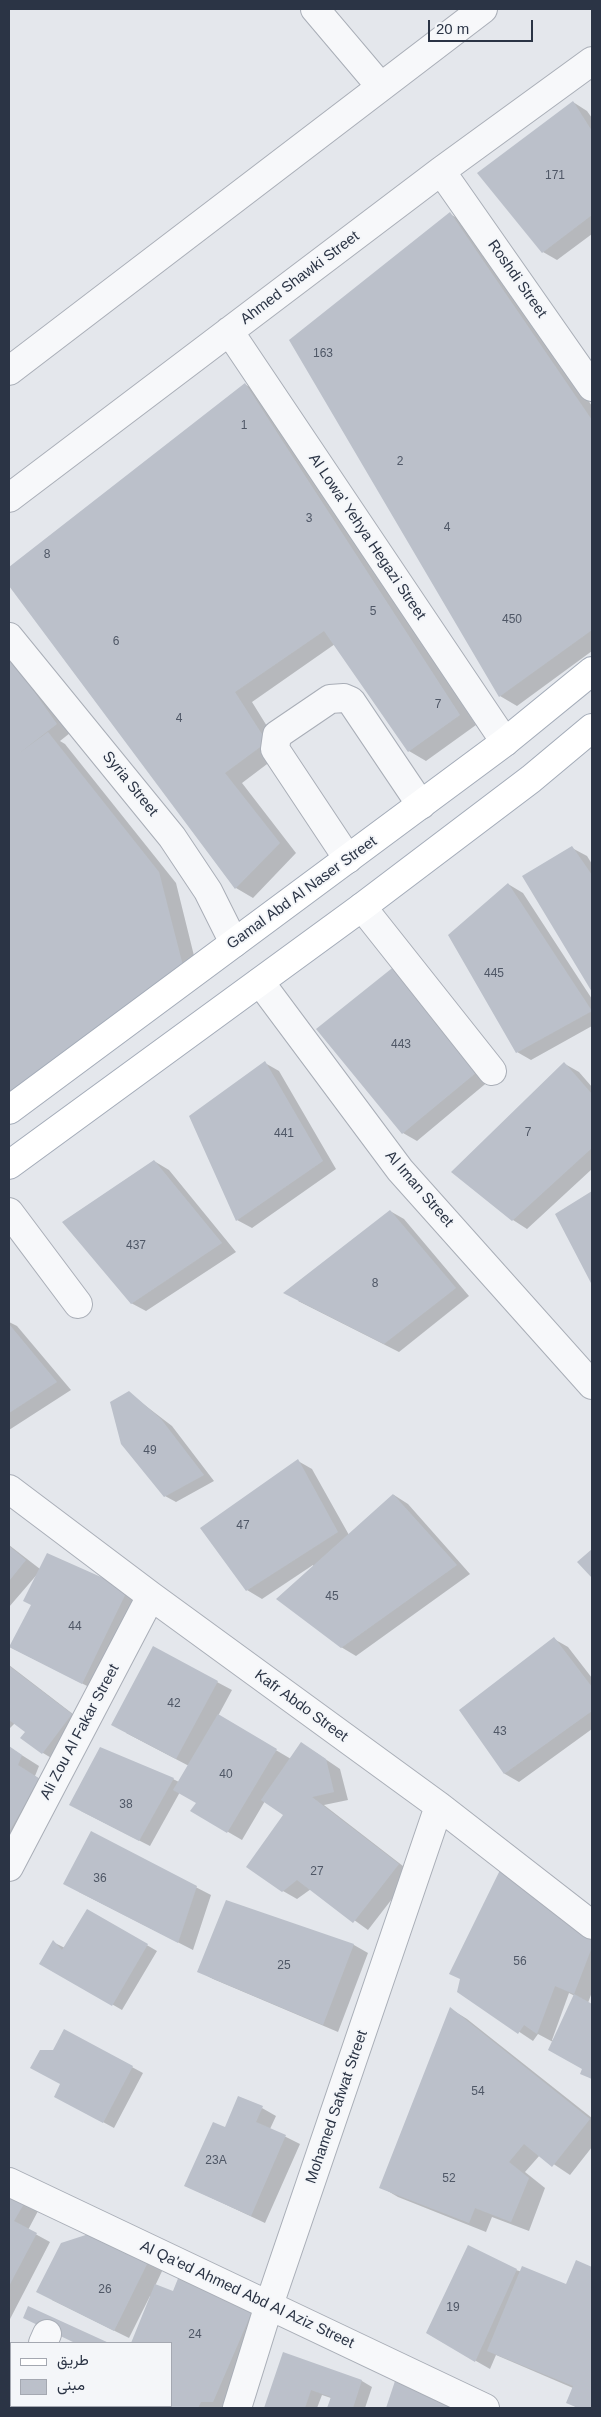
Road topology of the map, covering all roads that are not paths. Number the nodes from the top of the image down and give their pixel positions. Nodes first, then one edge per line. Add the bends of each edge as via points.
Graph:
1 (314, 9) edge
2 (483, 9) edge
3 (592, 61) edge
4 (381, 87) junction
5 (441, 172) junction
6 (230, 331) junction
7 (9, 371) edge
8 (592, 387) edge
9 (9, 498) edge
10 (9, 637) edge
11 (592, 671) edge
12 (592, 728) edge
13 (505, 742) junction
14 (422, 805) junction
15 (348, 859) junction
16 (362, 907) junction
17 (234, 943) junction
18 (260, 982) junction
19 (492, 1071) dead end
20 (9, 1110) edge
21 (9, 1165) edge
22 (9, 1212) edge
23 (78, 1304) dead end
24 (592, 1385) edge
25 (9, 1489) edge
26 (151, 1596) junction
27 (438, 1806) junction
28 (9, 1867) edge
29 (592, 1924) edge
30 (9, 2182) edge
31 (269, 2306) junction
32 (237, 2408) edge
33 (485, 2408) edge

1 - 4 street
2 - 4 street
3 - 5 street, Ahmed Shawki Street
4 - 7 street
5 - 6 street, Ahmed Shawki Street
5 - 8 street, Roshdi Street
6 - 9 street, Ahmed Shawki Street
6 - 13 street, Al Lowa' Yehya Hegazi Street
10 - 17 street, Syria Street via 172,837 208,891
11 - 13 main road, Gamal Abd Al Naser Street
12 - 16 main road via 531,779
13 - 14 main road, Gamal Abd Al Naser Street
14 - 15 main road, Gamal Abd Al Naser Street
14 - 15 street via 351,701 330,699 277,735 275,749
15 - 17 main road, Gamal Abd Al Naser Street
16 - 18 main road
16 - 19 street
17 - 20 main road, Gamal Abd Al Naser Street
18 - 21 main road
18 - 24 street, Al Iman Street via 400,1170
22 - 23 street
25 - 26 street, Kafr Abdo Street
26 - 27 street, Kafr Abdo Street
26 - 28 street, Ali Zou Al Fakar Street
27 - 29 street, Kafr Abdo Street
27 - 31 street, Mohamed Safwat Street
30 - 31 street, Al Qa'ed Ahmed Abd Al Aziz Street
31 - 32 street, Mohamed Safwat Street
31 - 33 street, Al Qa'ed Ahmed Abd Al Aziz Street

